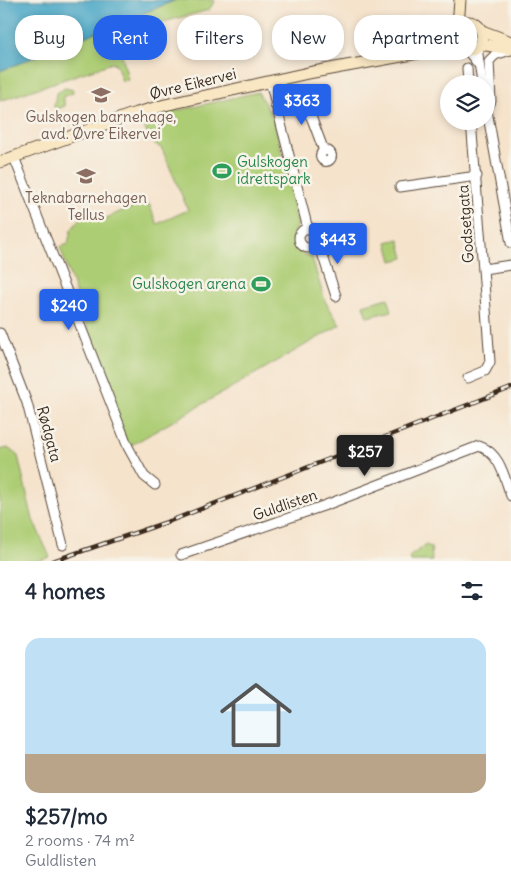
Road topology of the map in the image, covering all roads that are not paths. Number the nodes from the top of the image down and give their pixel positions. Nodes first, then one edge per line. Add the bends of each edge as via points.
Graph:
1 (461, 0) edge
2 (459, 15) edge
3 (468, 15) edge
4 (477, 27) edge
5 (482, 32) junction
6 (477, 39) edge
7 (511, 42) edge
8 (477, 47) edge
9 (511, 49) edge
10 (381, 60) edge
11 (476, 60) edge
12 (467, 68) dead end
13 (467, 75) edge
14 (480, 75) edge
15 (490, 75) edge
16 (270, 81) junction
17 (276, 105) junction
18 (472, 130) edge
19 (491, 130) edge
20 (324, 152) dead end
21 (14, 157) junction
22 (0, 162) edge
23 (477, 176) junction
24 (400, 187) dead end
25 (308, 229) junction
26 (318, 241) junction
27 (511, 243) edge
28 (511, 265) edge
29 (484, 269) junction
30 (336, 296) dead end
31 (0, 333) edge
32 (468, 378) dead end
33 (155, 485) dead end
34 (511, 496) edge
35 (63, 545) dead end
36 (181, 555) dead end

1 - 2 main road
1 - 3 main road
4 - 5 main road
5 - 6 main road
5 - 7 main road
8 - 9 main road, Øvre Eikervei
9 - 15 street via 495,55 490,61
10 - 16 main road, Øvre Eikervei
11 - 14 street
12 - 13 street
16 - 17 street
16 - 21 main road, Øvre Eikervei via 130,115
17 - 20 street via 300,99 312,119
17 - 25 street
18 - 23 street, Godsetgata
19 - 27 street
21 - 22 main road, Øvre Eikervei
21 - 33 street via 128,447 144,476
23 - 24 street, Godsetgata
23 - 29 street, Godsetgata
25 - 26 street via 317,232
25 - 26 street via 300,234 301,244 310,248
26 - 30 street
28 - 29 street, Godsetgata
29 - 32 street, Godsetgata via 490,362 485,371
31 - 35 street, Rødgata via 27,404
34 - 36 street, Guldlisten via 497,458 479,446 326,505

